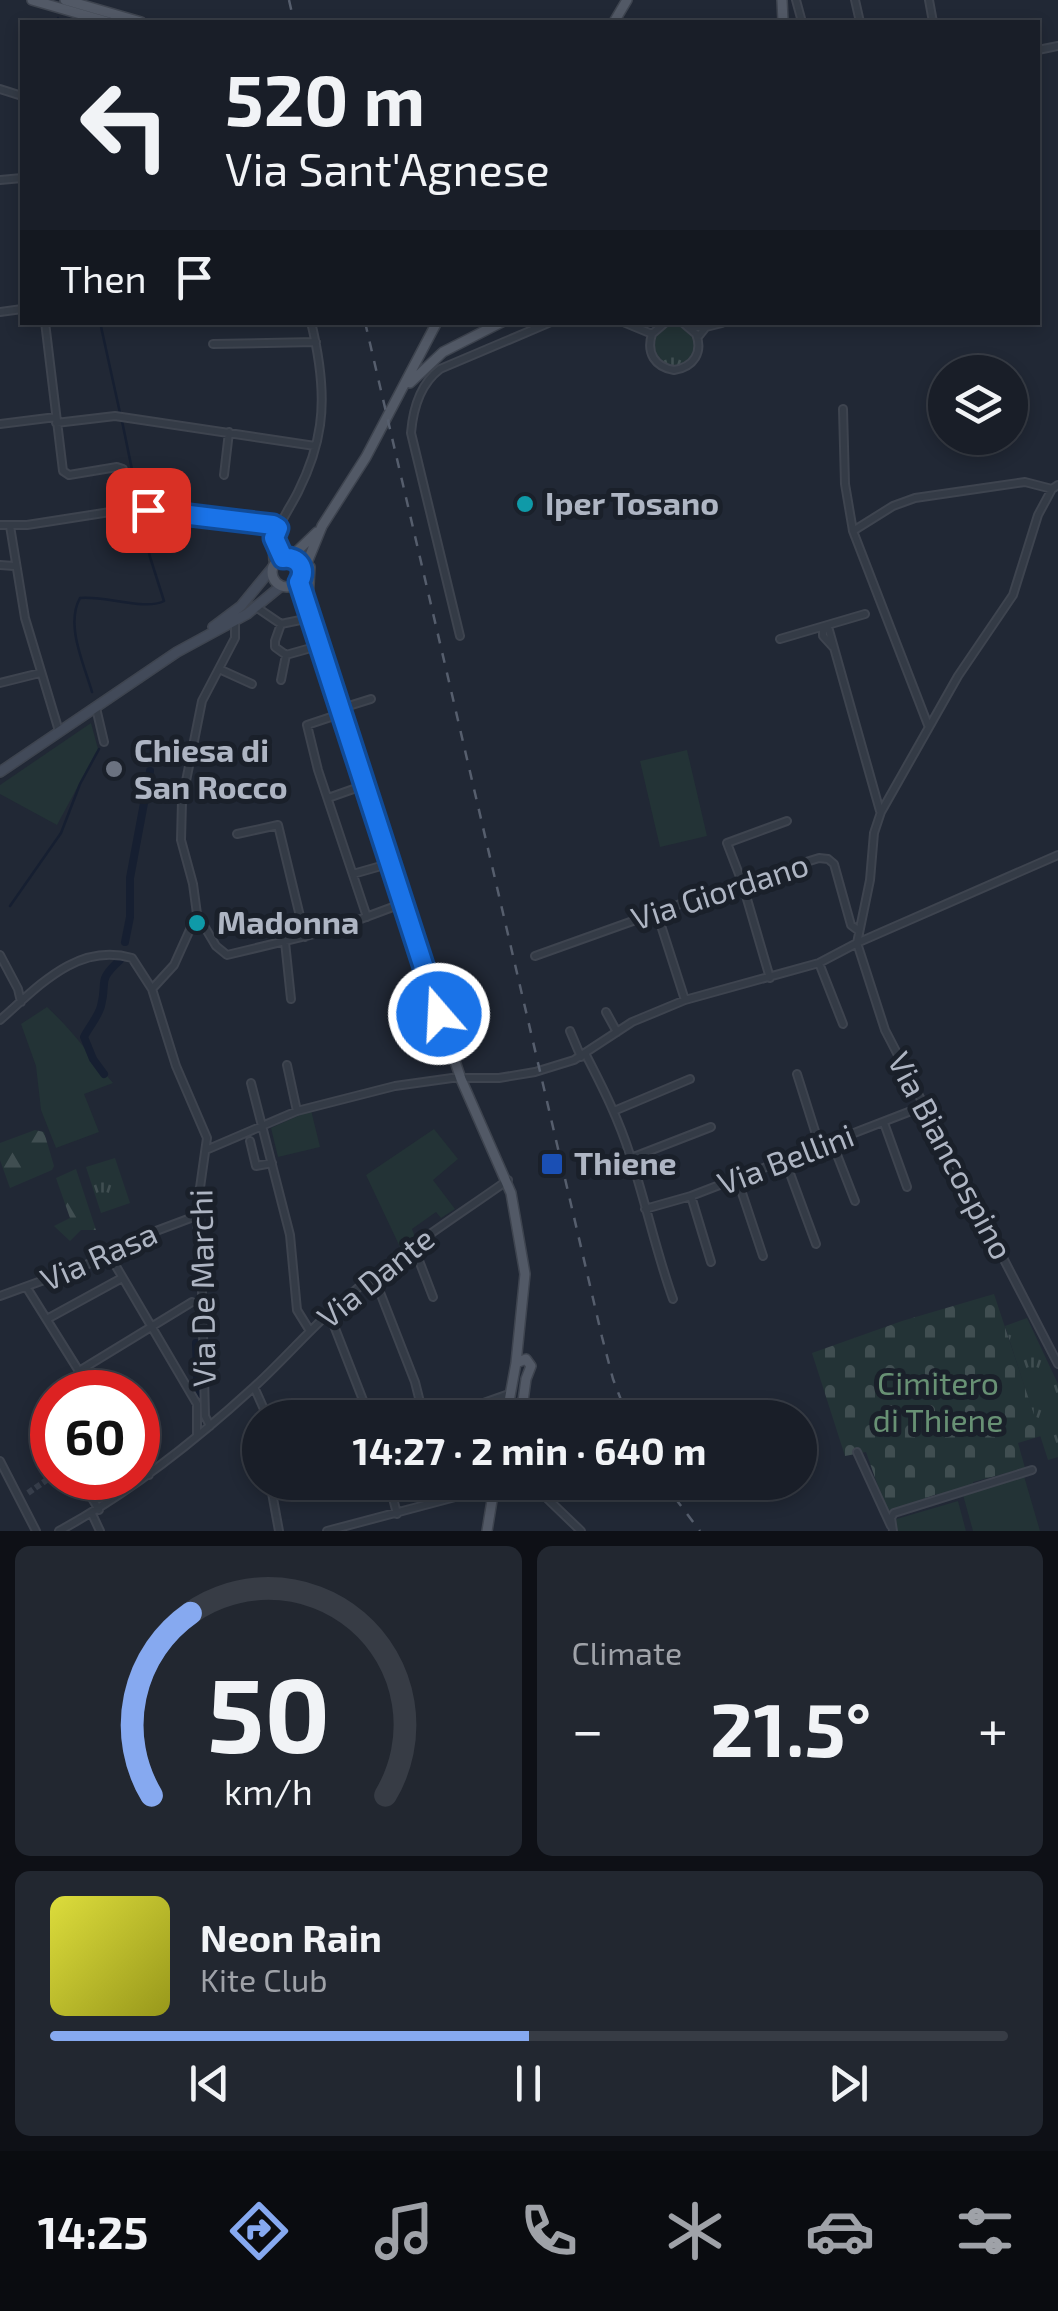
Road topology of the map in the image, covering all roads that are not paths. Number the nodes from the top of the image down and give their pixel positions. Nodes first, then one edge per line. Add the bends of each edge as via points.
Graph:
1 (32, 0) edge
2 (65, 0) edge
3 (796, 0) edge
4 (782, 4) edge
5 (799, 10) junction
6 (101, 20) edge
7 (135, 20) edge
8 (802, 20) edge
9 (45, 325) edge
10 (312, 325) edge
11 (435, 325) edge
12 (496, 325) edge
13 (544, 325) edge
14 (688, 325) edge
15 (693, 325) edge
16 (714, 325) edge
17 (658, 327) edge
18 (706, 327) junction
19 (698, 338) junction
20 (316, 342) junction
21 (213, 344) dead end
22 (398, 397) junction
23 (843, 409) dead end
24 (56, 420) junction
25 (0, 424) edge
26 (229, 432) junction
27 (315, 446) junction
28 (224, 475) dead end
29 (1055, 487) edge
30 (137, 510) junction
31 (0, 525) edge
32 (10, 526) junction
33 (322, 526) junction
34 (278, 528) junction
35 (853, 531) junction
36 (274, 538) junction
37 (312, 556) junction
38 (287, 558) junction
39 (0, 564) edge
40 (14, 566) junction
41 (273, 566) junction
42 (301, 579) junction
43 (284, 587) junction
44 (242, 604) junction
45 (259, 604) junction
46 (865, 614) dead end
47 (309, 616) junction
48 (234, 622) junction
49 (281, 624) junction
50 (823, 627) junction
51 (204, 635) junction
52 (460, 636) dead end
53 (780, 639) dead end
54 (318, 646) junction
55 (286, 655) junction
56 (219, 669) junction
57 (40, 673) junction
58 (280, 680) dead end
59 (0, 683) edge
60 (252, 684) dead end
61 (371, 699) dead end
62 (96, 708) junction
63 (339, 712) junction
64 (928, 726) junction
65 (59, 731) junction
66 (104, 742) dead end
67 (0, 772) edge
68 (362, 786) junction
69 (328, 798) junction
70 (881, 812) junction
71 (786, 822) dead end
72 (237, 834) dead end
73 (1058, 855) edge
74 (388, 864) junction
75 (353, 874) junction
76 (742, 882) junction
77 (401, 904) junction
78 (657, 912) junction
79 (197, 914) junction
80 (367, 917) junction
81 (859, 931) junction
82 (305, 937) junction
83 (285, 942) junction
84 (857, 942) junction
85 (0, 955) edge
86 (535, 956) dead end
87 (819, 963) junction
88 (770, 978) junction
89 (152, 989) junction
90 (291, 999) dead end
91 (686, 1000) junction
92 (21, 1002) junction
93 (606, 1012) dead end
94 (0, 1020) edge
95 (844, 1024) dead end
96 (570, 1031) dead end
97 (616, 1032) junction
98 (584, 1056) junction
99 (287, 1065) dead end
100 (796, 1074) dead end
101 (690, 1079) dead end
102 (461, 1080) junction
103 (251, 1083) dead end
104 (924, 1106) junction
105 (297, 1111) junction
106 (614, 1111) junction
107 (884, 1123) junction
108 (263, 1127) junction
109 (711, 1127) dead end
110 (250, 1141) dead end
111 (832, 1142) junction
112 (820, 1147) junction
113 (206, 1150) junction
114 (632, 1158) junction
115 (785, 1160) junction
116 (272, 1163) junction
117 (737, 1178) junction
118 (508, 1180) junction
119 (907, 1187) dead end
120 (691, 1196) junction
121 (855, 1201) dead end
122 (645, 1209) junction
123 (196, 1216) junction
124 (816, 1244) dead end
125 (413, 1246) junction
126 (110, 1256) junction
127 (763, 1256) dead end
128 (711, 1262) dead end
129 (374, 1277) junction
130 (122, 1278) junction
131 (27, 1288) junction
132 (0, 1296) edge
133 (433, 1298) dead end
134 (672, 1299) dead end
135 (192, 1302) dead end
136 (329, 1313) junction
137 (47, 1320) junction
138 (154, 1328) junction
139 (310, 1331) junction
140 (521, 1361) junction
141 (1058, 1364) edge
142 (78, 1370) edge
143 (82, 1370) edge
144 (254, 1387) junction
145 (260, 1400) edge
146 (363, 1400) edge
147 (420, 1400) edge
148 (511, 1400) edge
149 (524, 1400) edge
150 (210, 1426) junction
151 (197, 1436) junction
152 (857, 1452) dead end
153 (0, 1461) edge
154 (160, 1465) edge
155 (1032, 1470) dead end
156 (90, 1500) edge
157 (110, 1500) edge
158 (274, 1500) edge
159 (394, 1500) edge
160 (444, 1500) edge
161 (493, 1500) edge
162 (549, 1500) edge
163 (95, 1512) junction
164 (397, 1514) junction
165 (892, 1529) edge
166 (36, 1531) edge
167 (59, 1531) edge
168 (100, 1531) edge
169 (280, 1531) edge
170 (327, 1531) edge
171 (488, 1531) edge
172 (581, 1531) edge

1 - 6 main road
2 - 7 main road
3 - 5 street
4 - 5 street
5 - 8 street
9 - 24 street
10 - 20 street
11 - 22 main road
12 - 22 main road via 428,363
13 - 52 street via 440,369 417,402 411,433
14 - 19 street
15 - 18 street
16 - 18 street
17 - 19 street via 652,357 674,370 696,358
18 - 19 street
20 - 21 street
20 - 27 street via 321,410
22 - 33 main road
23 - 35 street
24 - 25 street
24 - 26 street via 115,416
24 - 30 street via 64,474 122,469
26 - 27 street
26 - 28 street
27 - 34 street
29 - 35 street via 1026,482 916,498
29 - 64 street via 1038,516 1014,595
30 - 32 street
30 - 34 street
31 - 32 street
32 - 40 street
33 - 37 main road
33 - 38 main road
34 - 36 street
35 - 64 street
36 - 38 street
36 - 41 street
37 - 42 main road
37 - 47 main road
38 - 41 main road
38 - 42 main road via 300,564
39 - 40 street
40 - 57 street
41 - 43 main road via 273,578
41 - 44 main road
42 - 43 main road
42 - 47 main road
43 - 45 main road
43 - 47 main road
44 - 45 street
44 - 48 street
44 - 51 main road
45 - 48 main road
45 - 49 street
46 - 50 street
47 - 49 street
47 - 54 main road
48 - 51 main road
48 - 56 street via 235,638
49 - 55 street via 276,647
50 - 53 street
50 - 70 street
51 - 62 main road
54 - 55 street
54 - 63 main road
55 - 58 street
56 - 60 street
56 - 79 street via 202,700 180,812
57 - 59 street
57 - 65 street
61 - 63 street
62 - 65 main road
62 - 66 street
63 - 68 main road
63 - 69 street via 308,725
64 - 70 street
65 - 67 main road
68 - 69 street
68 - 74 main road
69 - 75 street
70 - 81 street
71 - 76 street via 727,843
72 - 82 street via 278,825
73 - 84 street
74 - 75 street
74 - 77 main road
75 - 80 street
76 - 78 street, Via Giordano
76 - 81 street, Via Giordano via 828,859 851,926
76 - 88 street
77 - 80 street
77 - 102 main road
78 - 86 street, Via Giordano
78 - 91 street
79 - 83 street via 224,954
79 - 89 street via 174,965
80 - 82 street
81 - 84 street
82 - 83 street
83 - 90 street
84 - 87 street
84 - 104 street, Via Biancospino via 884,1030
85 - 92 street
87 - 88 street
87 - 95 street
88 - 91 street
89 - 92 street via 132,958 102,954 74,962
89 - 113 street
91 - 97 street
92 - 94 street
93 - 97 street
96 - 98 street
97 - 98 street
98 - 102 street via 534,1072
98 - 106 street
99 - 105 street
100 - 112 street
101 - 106 street
102 - 105 street via 395,1086
102 - 118 main road
103 - 108 street
104 - 107 street, Via Bellini
104 - 141 street, Via Biancospino
105 - 108 street
106 - 114 street
107 - 111 street, Via Bellini
107 - 119 street
108 - 113 street
108 - 116 street
109 - 114 street
110 - 116 street via 256,1166
111 - 112 street, Via Bellini
111 - 121 street
112 - 115 street, Via Bellini
113 - 123 street, Via De Marchi
114 - 122 street
115 - 117 street, Via Bellini
115 - 124 street
116 - 139 street via 290,1235 297,1310
117 - 120 street, Via Bellini
117 - 127 street
118 - 125 street, Via Dante
118 - 140 main road via 525,1274
120 - 122 street, Via Bellini
120 - 128 street
122 - 134 street
123 - 126 street, Via Rasa
123 - 150 street, Via De Marchi
125 - 129 street, Via Dante
125 - 133 street
126 - 130 street
126 - 131 street, Via Rasa
129 - 136 street, Via Dante
129 - 147 street
130 - 137 street
130 - 138 street
131 - 132 street, Via Rasa
131 - 137 street
135 - 138 street
136 - 139 street, Via Dante
136 - 146 street
137 - 142 street
138 - 143 street
138 - 151 street via 197,1404
139 - 144 street, Via Dante
140 - 148 main road
140 - 149 main road via 531,1368
144 - 145 street
144 - 150 street, Via Dante
150 - 151 street, Via Dante
151 - 154 street, Via Dante
152 - 165 street
153 - 166 street
155 - 165 street via 894,1514
156 - 163 street
157 - 163 street, Via Dante
158 - 169 street
159 - 164 street
160 - 164 street
161 - 171 main road
162 - 172 street
163 - 167 street, Via Dante
163 - 168 street
164 - 170 street

